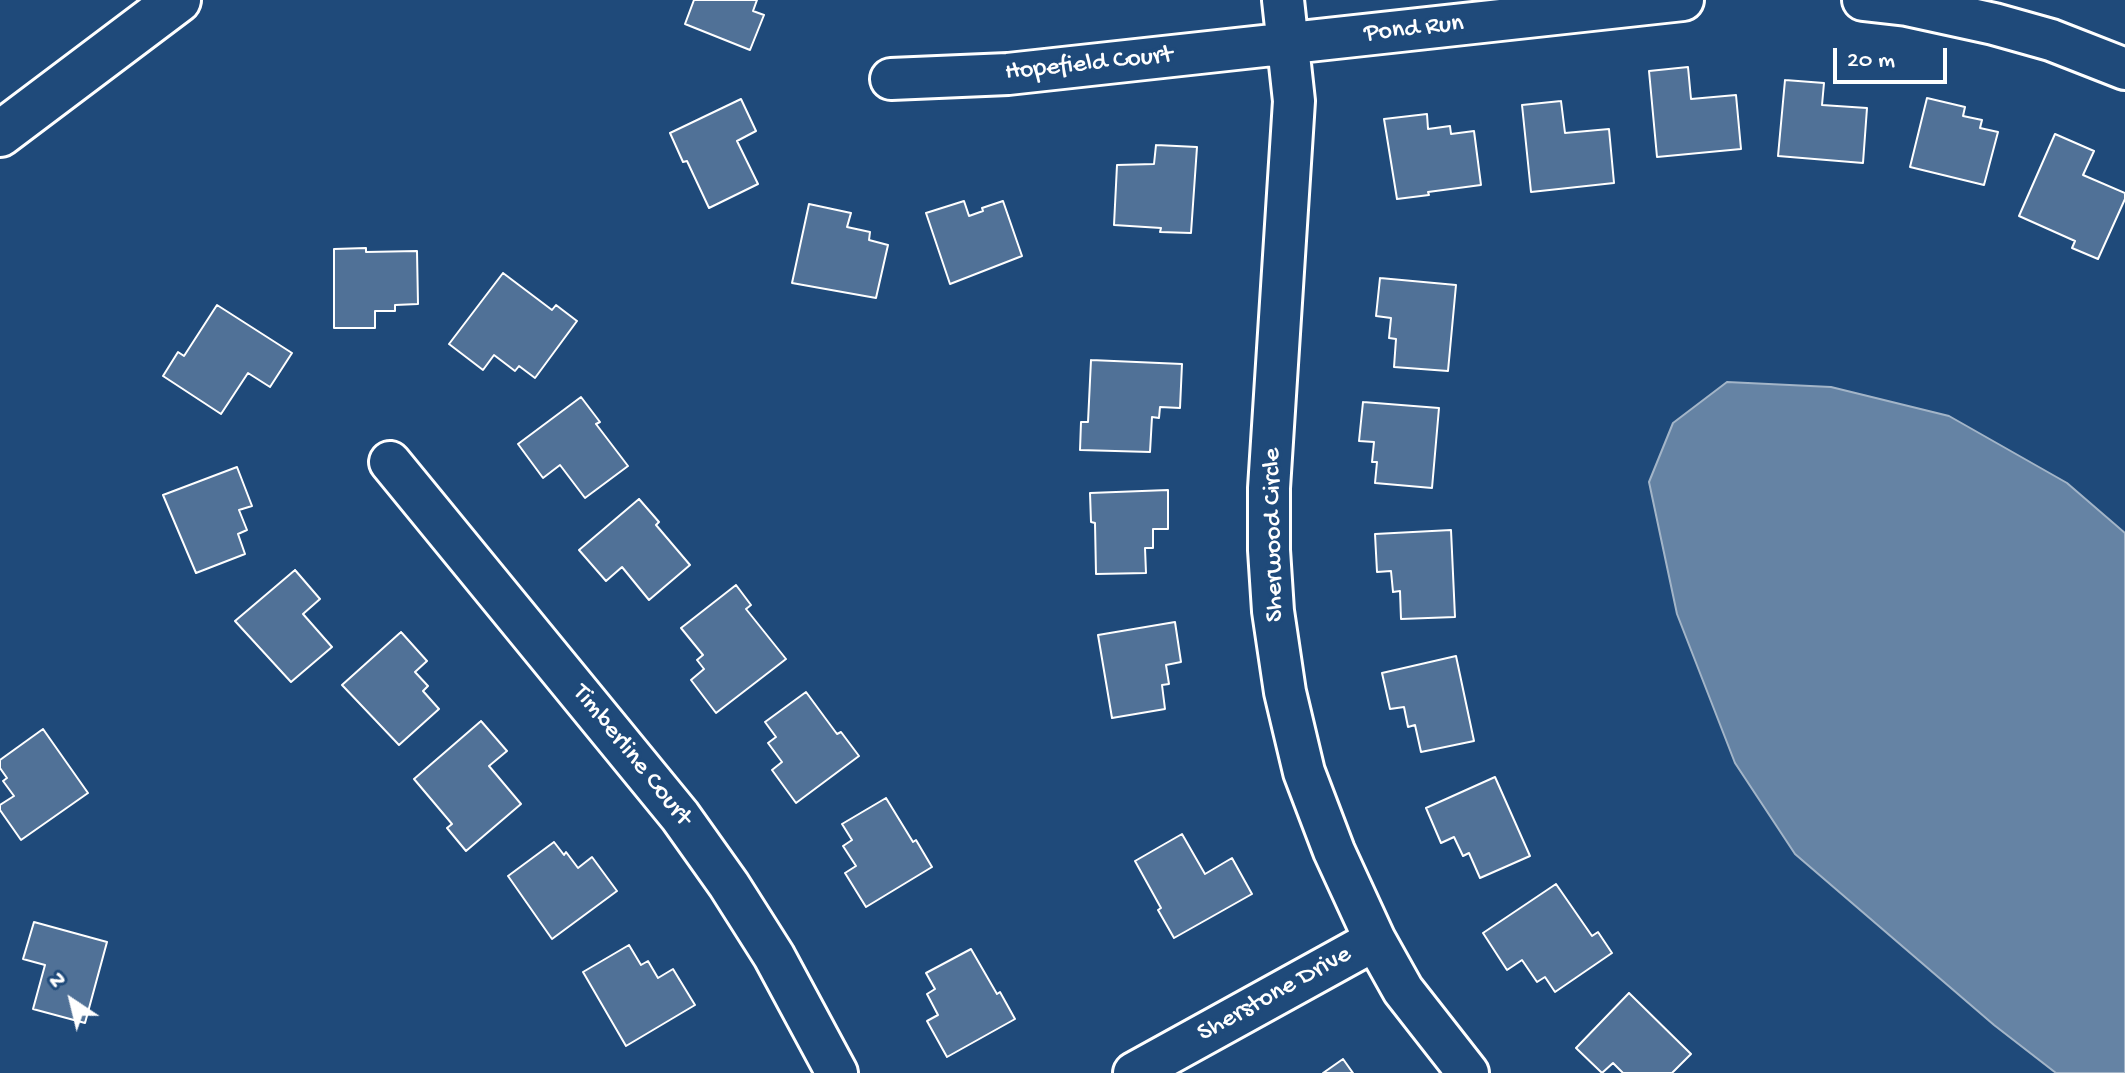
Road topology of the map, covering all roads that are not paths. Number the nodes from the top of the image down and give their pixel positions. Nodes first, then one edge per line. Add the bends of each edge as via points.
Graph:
1 (178, 0) edge
2 (1283, 0) edge
3 (1683, 0) edge
4 (1863, 0) edge
5 (1908, 2) edge
6 (1287, 44) junction
7 (2125, 69) edge
8 (891, 79) dead end
9 (0, 134) edge
10 (390, 462) dead end
11 (1375, 940) junction
12 (837, 1073) edge
13 (1134, 1073) edge
14 (1468, 1073) edge

1 - 9 main road
2 - 6 street, Sherwood Circle
3 - 6 street, Pond Run
4 - 5 street
5 - 7 street via 2051,40
6 - 8 street, Hopefield Court via 1008,74
6 - 11 street, Sherwood Circle via 1294,101 1269,488 1273,611 1304,772
10 - 12 street, Timberline Court via 680,816 774,956
11 - 13 street, Sherstone Drive
11 - 14 street, Sherwood Circle via 1403,990

